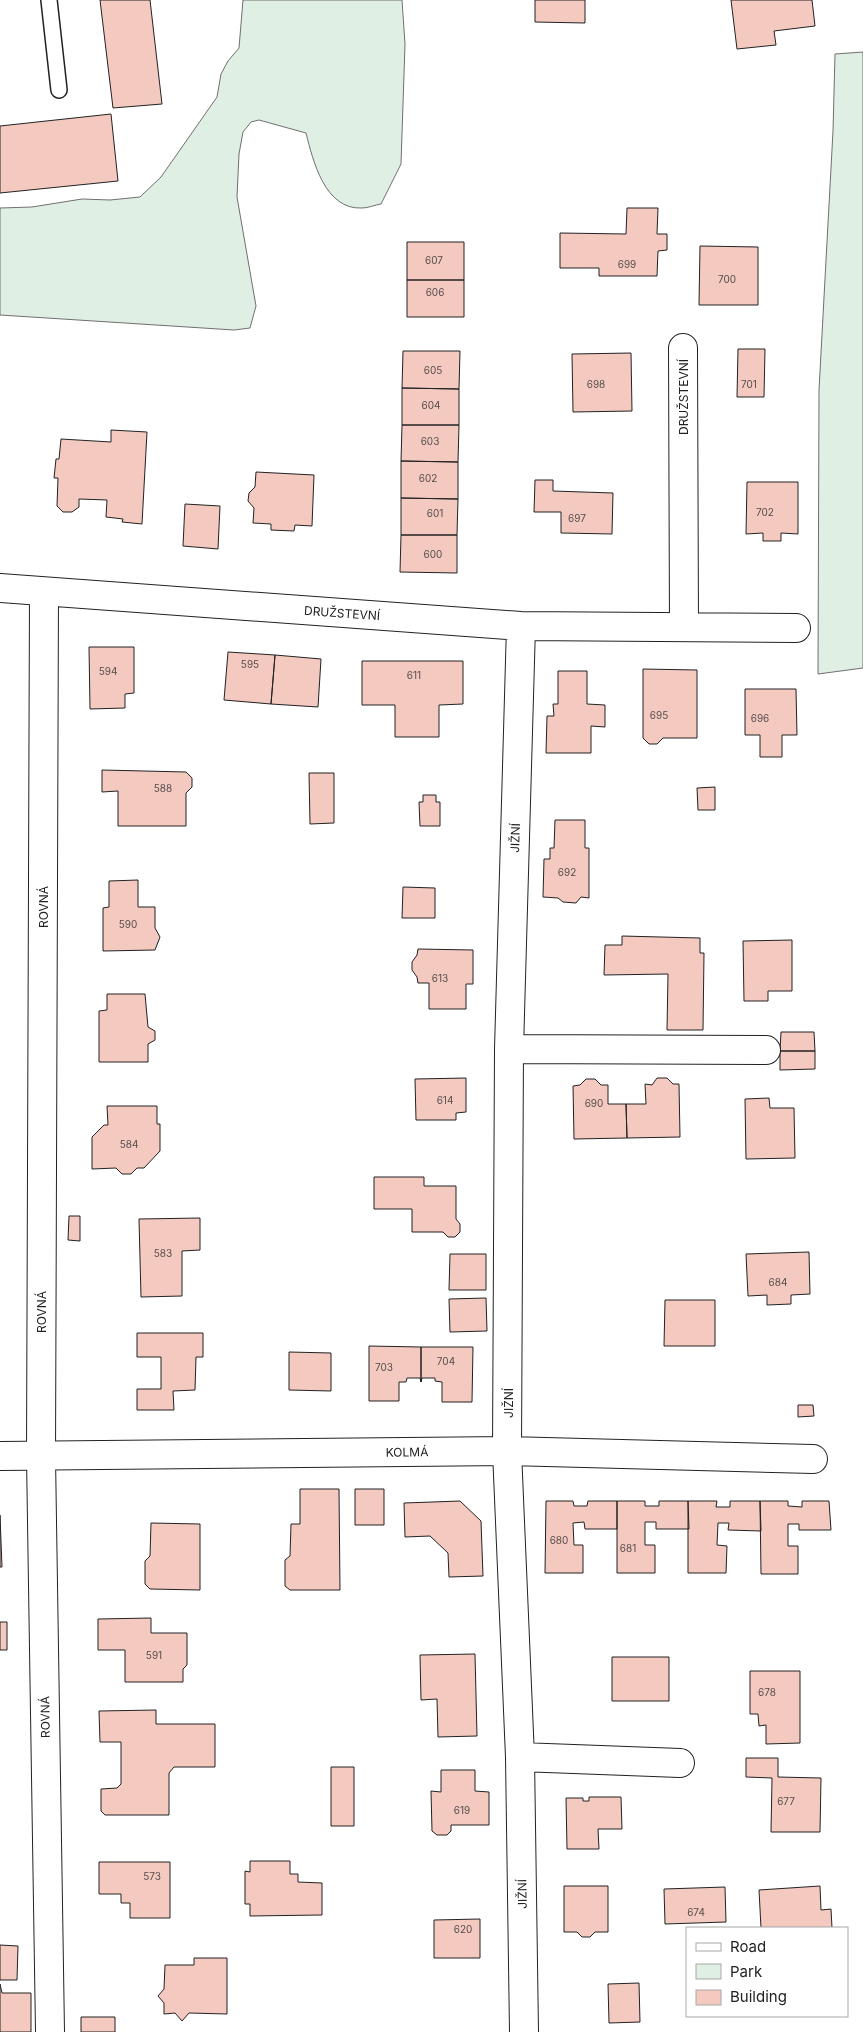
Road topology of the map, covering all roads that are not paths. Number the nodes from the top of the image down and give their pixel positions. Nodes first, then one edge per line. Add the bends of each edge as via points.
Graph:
1 (49, 0) edge
2 (59, 90) dead end
3 (683, 348) dead end
4 (0, 588) edge
5 (44, 592) junction
6 (521, 626) junction
7 (684, 627) junction
8 (796, 628) dead end
9 (510, 1049) junction
10 (766, 1050) dead end
11 (507, 1451) junction
12 (0, 1456) edge
13 (41, 1457) junction
14 (813, 1458) dead end
15 (520, 1757) junction
16 (680, 1762) dead end
17 (50, 2032) edge
18 (524, 2032) edge

1 - 2 lane
3 - 7 street, DRUŽSTEVNÍ
4 - 5 street, DRUŽSTEVNÍ
5 - 6 street, DRUŽSTEVNÍ
5 - 13 street, ROVNÁ
6 - 7 street, DRUŽSTEVNÍ
6 - 9 street, JIŽNÍ
7 - 8 street, DRUŽSTEVNÍ
9 - 10 street
9 - 11 street, JIŽNÍ
11 - 13 street, KOLMÁ
11 - 14 street, KOLMÁ
11 - 15 street, JIŽNÍ
12 - 13 street, KOLMÁ
13 - 17 street, ROVNÁ
15 - 16 street
15 - 18 street, JIŽNÍ

